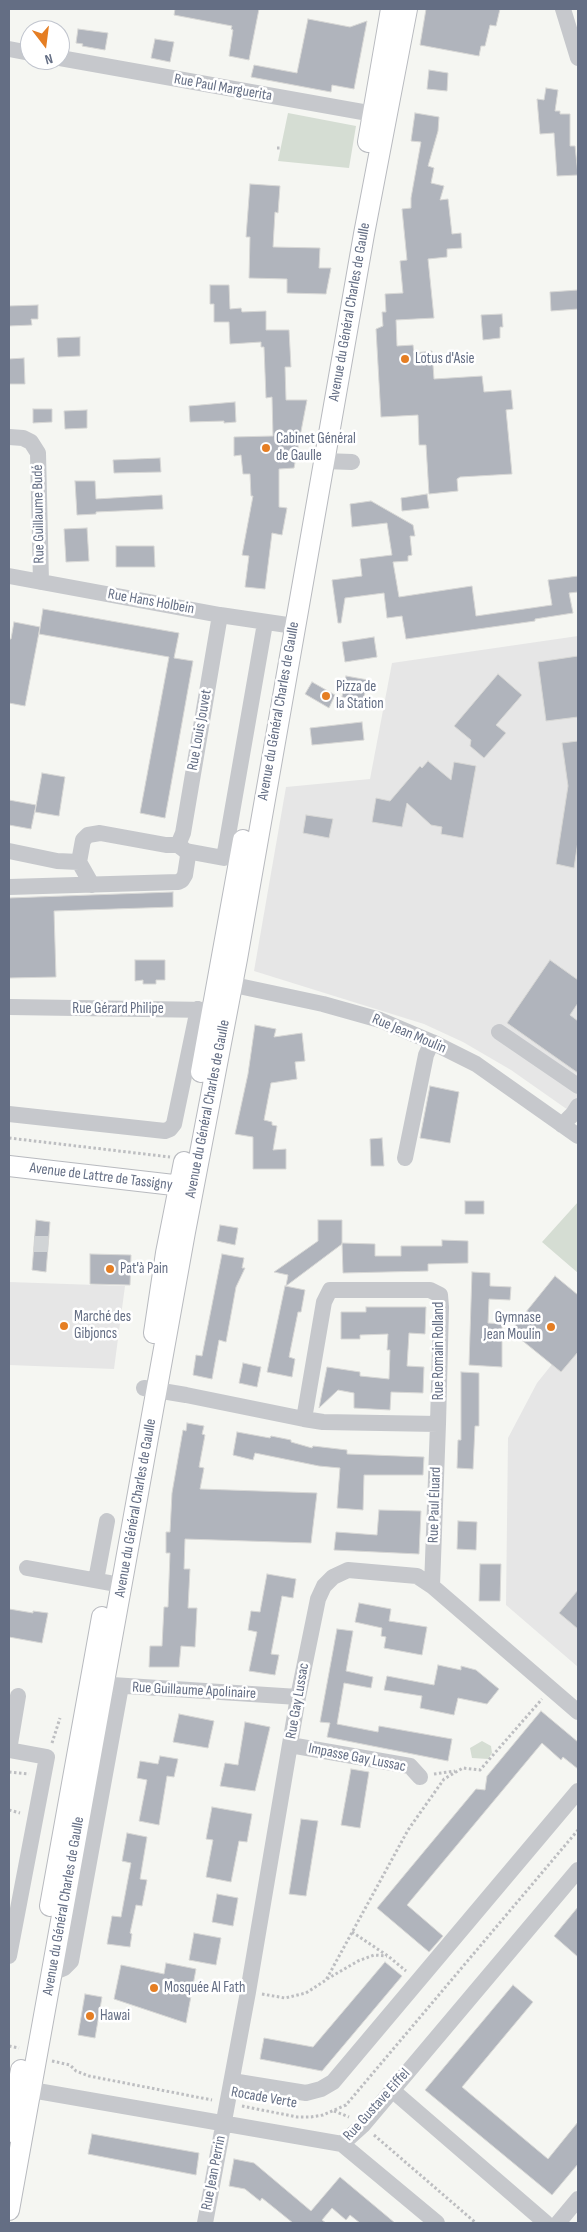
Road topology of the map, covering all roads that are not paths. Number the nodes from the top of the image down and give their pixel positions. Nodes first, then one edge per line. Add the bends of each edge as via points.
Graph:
1 (391, 9) edge
2 (407, 9) edge
3 (563, 9) edge
4 (578, 58) edge
5 (70, 60) edge
6 (380, 115) junction
7 (9, 437) edge
8 (324, 461) junction
9 (352, 462) dead end
10 (9, 576) edge
11 (41, 582) junction
12 (220, 615) junction
13 (280, 625) junction
14 (182, 848) junction
15 (9, 851) edge
16 (79, 862) junction
17 (92, 885) junction
18 (9, 887) edge
19 (225, 983) junction
20 (9, 1007) edge
21 (213, 1009) junction
22 (499, 1032) dead end
23 (432, 1042) junction
24 (578, 1086) edge
25 (578, 1106) edge
26 (9, 1114) edge
27 (562, 1125) junction
28 (578, 1136) edge
29 (405, 1158) dead end
30 (9, 1166) edge
31 (186, 1187) junction
32 (150, 1389) junction
33 (304, 1418) junction
34 (438, 1424) junction
35 (107, 1521) dead end
36 (27, 1568) dead end
37 (103, 1581) junction
38 (432, 1586) junction
39 (105, 1685) junction
40 (18, 1696) dead end
41 (298, 1697) junction
42 (578, 1712) edge
43 (290, 1745) junction
44 (9, 1750) edge
45 (420, 1777) road end
46 (578, 1791) edge
47 (578, 1870) edge
48 (9, 1956) edge
49 (232, 2081) junction
50 (19, 2087) edge
51 (392, 2090) junction
52 (224, 2123) junction
53 (9, 2132) edge
54 (342, 2144) junction
55 (578, 2199) edge
56 (9, 2210) edge
57 (205, 2223) edge
58 (437, 2223) edge
59 (546, 2223) edge
60 (558, 2223) edge

1 - 6 main road, Avenue du Général Charles de Gaulle
2 - 6 main road, Avenue du Général Charles de Gaulle
3 - 4 street
5 - 6 street, Rue Paul Marguerita
6 - 8 main road, Avenue du Général Charles de Gaulle
6 - 13 main road, Avenue du Général Charles de Gaulle
7 - 11 street, Rue Guillaume Budé via 31,442 38,453
8 - 9 street
8 - 13 main road, Avenue du Général Charles de Gaulle
10 - 11 street, Rue Hans Holbein
11 - 12 street, Rue Hans Holbein
12 - 13 street, Rue Hans Holbein
12 - 14 street, Rue Louis Jouvet
13 - 14 street via 224,858
13 - 19 main road, Avenue du Général Charles de Gaulle
14 - 16 street via 93,833 83,840
14 - 17 street, Rue Louis Jouvet via 188,856 187,866 182,880 178,882
15 - 16 street
16 - 17 street
17 - 18 street, Rue Louis Jouvet
19 - 21 main road, Avenue du Général Charles de Gaulle
19 - 23 street, Rue Jean Moulin via 380,1020
20 - 21 street, Rue Gérard Philipe
21 - 26 street via 170,1129
21 - 31 main road, Avenue du Général Charles de Gaulle
21 - 31 main road, Avenue du Général Charles de Gaulle via 185,1158
22 - 24 street
23 - 27 street, Rue Jean Moulin via 476,1064
23 - 29 street via 426,1055
25 - 27 street
27 - 28 street, Rue Jean Moulin
30 - 31 main road, Avenue de Lattre de Tassigny
31 - 32 main road, Avenue du Général Charles de Gaulle via 166,1253
32 - 33 street
32 - 37 main road, Avenue du Général Charles de Gaulle
32 - 39 main road, Avenue du Général Charles de Gaulle
33 - 34 street via 323,1422
33 - 34 street, Rue Romain Rolland via 324,1302 330,1290 430,1290 440,1295 441,1307
34 - 38 street, Rue Paul Éluard
35 - 37 street
36 - 37 street
37 - 39 main road, Avenue du Général Charles de Gaulle
38 - 41 street, Rue Gay Lussac via 417,1576 348,1570 333,1577 318,1599
38 - 42 street, Rue Gay Lussac
39 - 41 street, Rue Guillaume Apolinaire
39 - 50 main road, Avenue du Général Charles de Gaulle
39 - 50 main road, Avenue du Général Charles de Gaulle via 52,1973
40 - 44 street
41 - 43 street, Rue Gay Lussac
43 - 45 street, Impasse Gay Lussac via 410,1766
43 - 49 street, Rue Gay Lussac
44 - 48 street via 47,1757
46 - 49 street via 333,2082 306,2093
47 - 51 street, Rue Gustave Eiffel
49 - 52 street, Rue Gay Lussac
50 - 52 street, Rue Gustave Eiffel
50 - 53 main road, Avenue du Général Charles de Gaulle
50 - 56 main road, Avenue du Général Charles de Gaulle
51 - 54 street, Rue Gustave Eiffel
51 - 59 street
52 - 54 street, Rue Gustave Eiffel
52 - 57 street, Rue Jean Perrin
54 - 58 street
55 - 60 street

